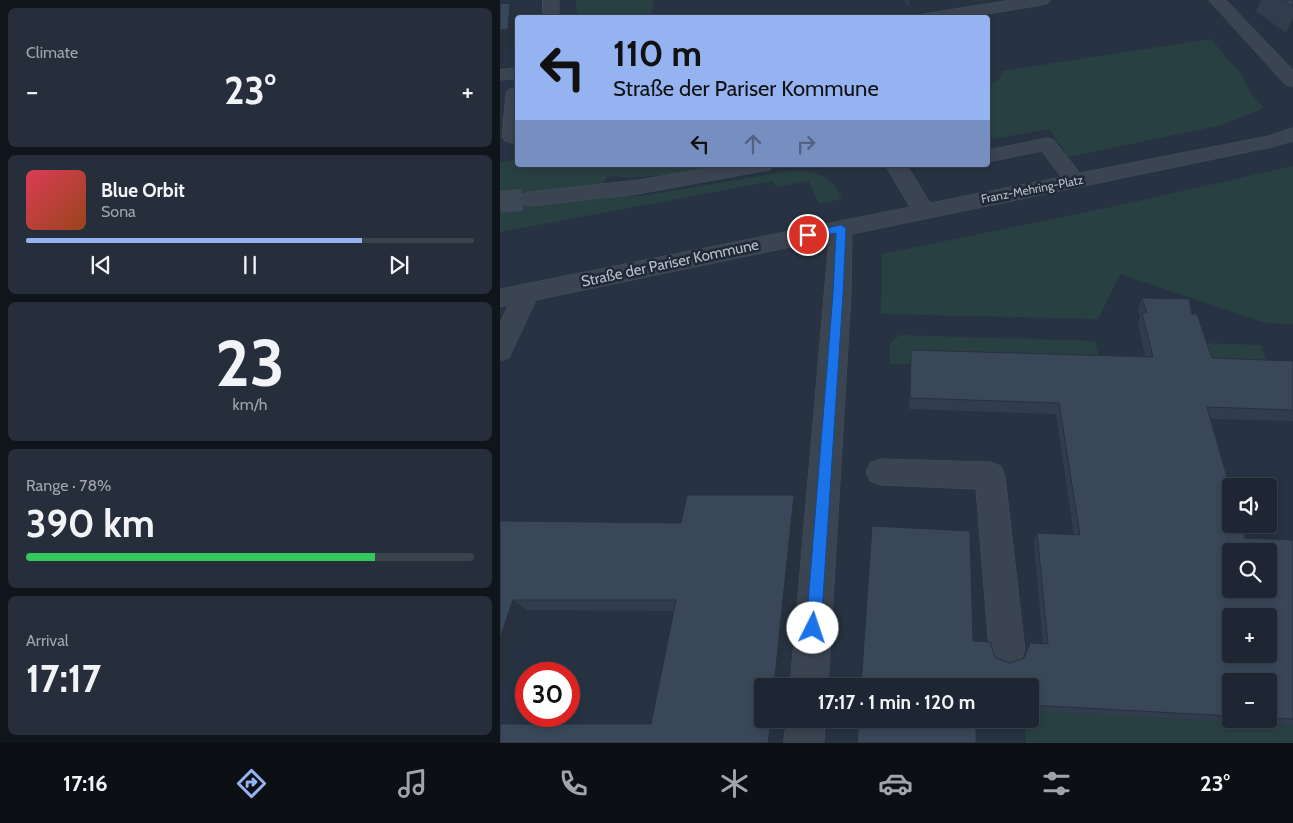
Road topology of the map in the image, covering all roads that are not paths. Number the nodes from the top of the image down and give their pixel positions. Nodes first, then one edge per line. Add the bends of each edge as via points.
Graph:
1 (551, 0) edge
2 (1042, 0) edge
3 (1217, 0) edge
4 (972, 5) edge
5 (550, 15) edge
6 (939, 15) edge
7 (515, 73) edge
8 (500, 75) edge
9 (1293, 81) edge
10 (515, 94) edge
11 (1293, 116) edge
12 (1293, 134) edge
13 (512, 137) dead end
14 (1222, 150) junction
15 (990, 156) edge
16 (752, 167) edge
17 (897, 167) edge
18 (1074, 180) junction
19 (530, 199) tunnel mouth
20 (923, 211) junction
21 (841, 228) junction
22 (527, 292) junction
23 (500, 298) edge
24 (500, 351) edge
25 (881, 472) dead end
26 (1007, 650) dead end
27 (810, 678) edge
28 (805, 728) edge
29 (804, 743) edge

1 - 5 street
2 - 4 street
3 - 9 street
4 - 6 street
7 - 8 street
10 - 13 street
11 - 14 street, Franz-Mehring-Platz via 1259,127
12 - 14 street, Franz-Mehring-Platz
14 - 18 street, Franz-Mehring-Platz
15 - 18 street via 1048,144
16 - 19 street via 638,187
17 - 20 street
18 - 20 street, Franz-Mehring-Platz
20 - 21 street, Franz-Mehring-Platz
21 - 22 street, Straße der Pariser Kommune
21 - 27 street
22 - 23 street, Straße der Pariser Kommune
22 - 24 street
25 - 26 street via 990,476
28 - 29 street

